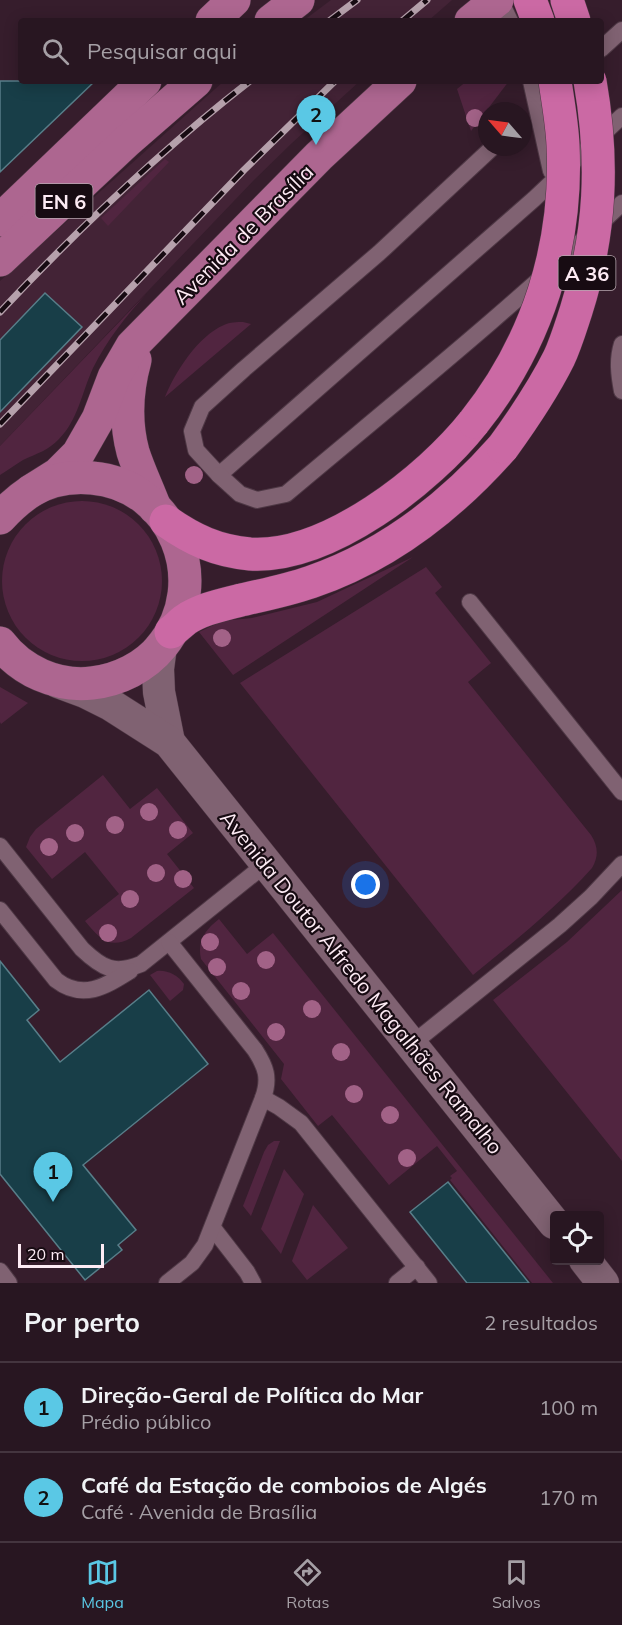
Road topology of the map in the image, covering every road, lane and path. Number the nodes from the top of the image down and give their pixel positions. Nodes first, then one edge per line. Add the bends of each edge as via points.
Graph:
1 (234, 0) edge
2 (298, 0) edge
3 (499, 0) edge
4 (530, 0) edge
5 (567, 0) edge
6 (215, 18) edge
7 (275, 18) edge
8 (475, 18) edge
9 (508, 18) edge
10 (537, 18) edge
11 (573, 18) edge
12 (622, 30) edge
13 (604, 46) edge
14 (142, 84) edge
15 (193, 84) edge
16 (397, 84) edge
17 (534, 84) edge
18 (561, 84) edge
19 (590, 84) edge
20 (546, 94) edge
21 (532, 110) edge
22 (622, 116) edge
23 (483, 156) edge
24 (554, 182) junction
25 (622, 203) edge
26 (0, 220) edge
27 (570, 253) junction
28 (0, 260) edge
29 (165, 313) junction
30 (622, 344) edge
31 (621, 381) edge
32 (219, 475) junction
33 (31, 491) junction
34 (161, 514) junction
35 (0, 518) edge
36 (470, 602) dead end
37 (166, 639) junction
38 (0, 643) edge
39 (0, 654) edge
40 (38, 674) junction
41 (169, 742) junction
42 (622, 792) edge
43 (0, 846) edge
44 (267, 863) junction
45 (622, 864) edge
46 (0, 910) edge
47 (169, 942) junction
48 (141, 964) junction
49 (412, 1044) junction
50 (263, 1098) junction
51 (550, 1217) edge
52 (213, 1228) junction
53 (589, 1265) edge
54 (417, 1267) junction
55 (0, 1271) edge
56 (9, 1283) edge
57 (167, 1283) edge
58 (254, 1283) edge
59 (397, 1283) edge
60 (429, 1283) edge
61 (603, 1283) edge

1 - 6 main road
2 - 7 main road
3 - 8 main road
3 - 9 lane
4 - 10 highway
5 - 11 highway
12 - 13 lane
14 - 26 main road, EN 6
15 - 28 main road, EN 6
16 - 29 main road, Avenida de Brasília via 319,156
17 - 20 lane
18 - 20 lane
19 - 37 highway, A 36, bridge via 599,183 591,256 560,355 503,447 433,514 361,561 303,585 205,610 186,620
20 - 21 lane
20 - 24 lane
20 - 34 highway, A 36, bridge via 562,133 564,171 550,272 520,353 491,401 462,438 388,502 345,528 297,548 253,554 207,546 185,535
22 - 24 lane
23 - 32 lane via 202,407 192,431 196,450
24 - 27 lane
24 - 32 lane
25 - 27 lane
27 - 32 lane via 285,494 257,500 240,494
29 - 33 main road, Avenida de Brasília via 132,346 78,454 58,474
29 - 34 main road, Avenida de Brasília via 136,357 129,388 133,451
30 - 31 lane
33 - 34 main road, Avenida Doutor Alfredo Magalhães Ramalho via 62,479 105,479 135,491
33 - 35 main road, Avenida Doutor Alfredo Magalhães Ramalho
34 - 37 main road, Avenida Doutor Alfredo Magalhães Ramalho via 178,543 185,575 183,601
36 - 42 lane
37 - 40 main road, Avenida Doutor Alfredo Magalhães Ramalho via 136,669 104,681 70,683
37 - 41 street, Avenida Doutor Alfredo Magalhães Ramalho via 158,669
38 - 40 main road, Avenida Doutor Alfredo Magalhães Ramalho
39 - 40 street, Avenida Doutor Alfredo Magalhães Ramalho
40 - 41 street, Avenida Doutor Alfredo Magalhães Ramalho via 105,702
41 - 44 street, Avenida Doutor Alfredo Magalhães Ramalho
43 - 48 lane via 92,958 115,970
44 - 47 lane
44 - 49 street, Avenida Doutor Alfredo Magalhães Ramalho
45 - 49 lane via 560,925
46 - 48 lane via 56,980 72,989 105,986
47 - 48 lane
47 - 50 lane via 263,1063 267,1078
49 - 51 street, Avenida Doutor Alfredo Magalhães Ramalho
50 - 52 lane
50 - 54 lane via 301,1124
52 - 57 lane via 197,1257
52 - 58 lane
53 - 61 street
54 - 59 lane
54 - 60 lane
55 - 56 lane

